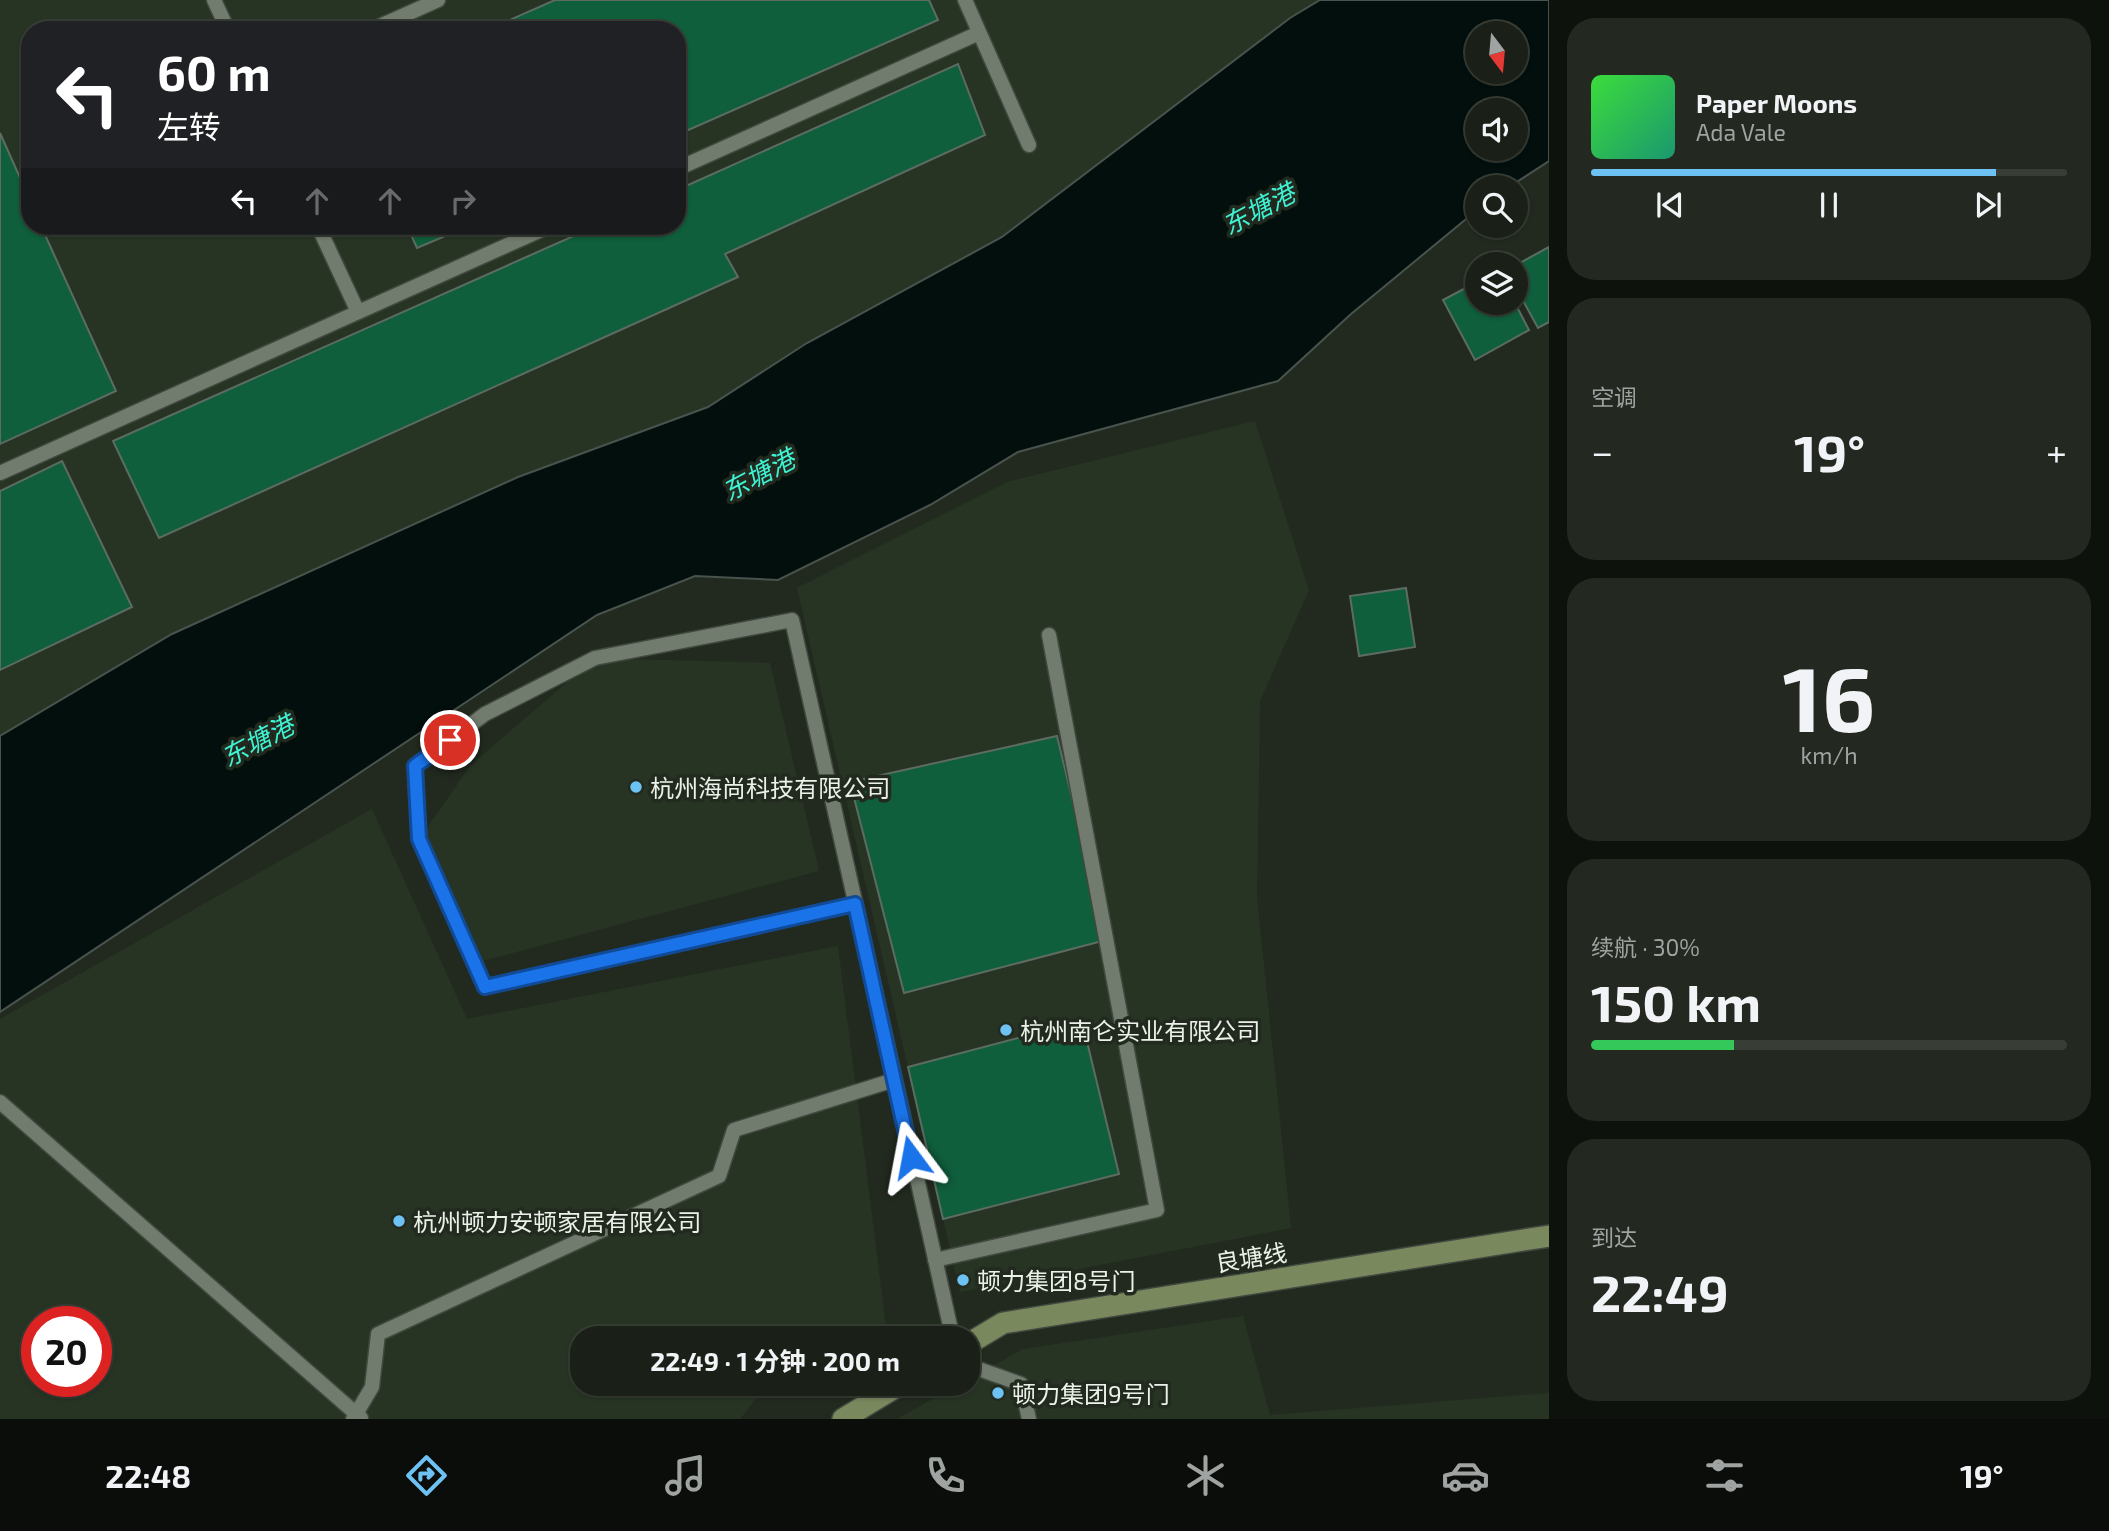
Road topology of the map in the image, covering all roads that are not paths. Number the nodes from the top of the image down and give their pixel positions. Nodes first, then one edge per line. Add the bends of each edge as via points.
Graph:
1 (214, 0) edge
2 (438, 0) edge
3 (965, 0) edge
4 (224, 21) edge
5 (391, 21) edge
6 (979, 33) junction
7 (1028, 145) dead end
8 (686, 165) edge
9 (322, 235) edge
10 (530, 235) edge
11 (358, 312) junction
12 (0, 473) edge
13 (1048, 635) dead end
14 (855, 904) junction
15 (894, 1080) junction
16 (0, 1102) edge
17 (1549, 1236) edge
18 (935, 1260) junction
19 (950, 1326) edge
20 (980, 1337) edge
21 (980, 1369) edge
22 (881, 1396) edge
23 (353, 1419) edge
24 (362, 1419) edge
25 (844, 1419) edge
26 (1029, 1419) edge

1 - 4 lane
2 - 5 lane
3 - 6 lane
6 - 7 lane
6 - 8 lane
9 - 11 lane
10 - 11 lane
11 - 12 lane
13 - 18 lane via 1157,1210
14 - 14 lane via 792,620 595,658 485,714 415,766 419,839 485,987
14 - 15 lane
15 - 18 lane
15 - 23 lane via 734,1130 719,1176 377,1334 372,1387
16 - 24 lane
17 - 20 main road, 良塘线 via 1003,1323
18 - 19 lane
21 - 26 lane via 1021,1384
22 - 25 main road

